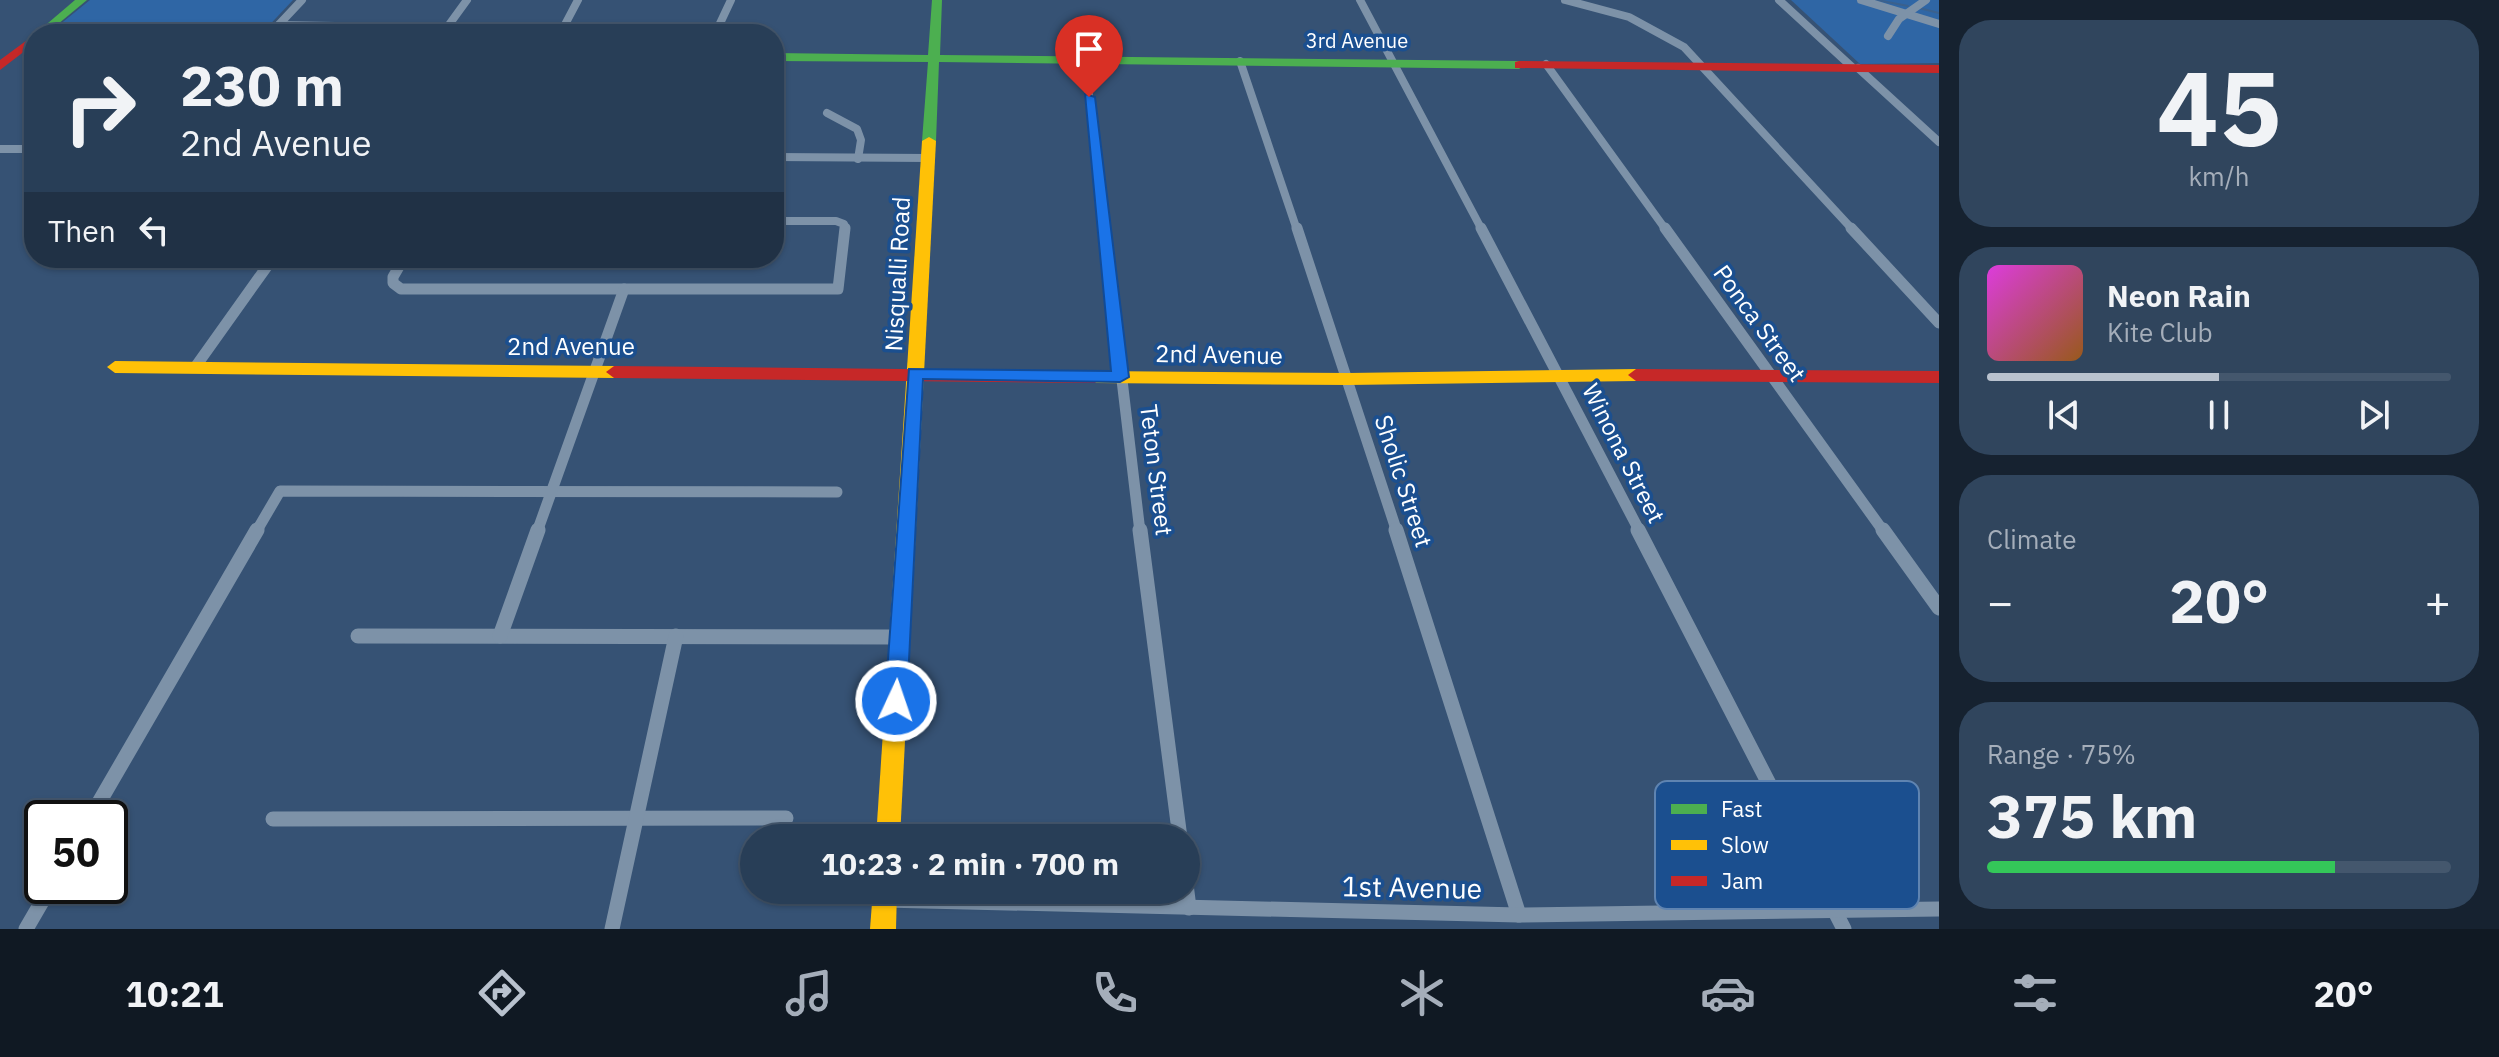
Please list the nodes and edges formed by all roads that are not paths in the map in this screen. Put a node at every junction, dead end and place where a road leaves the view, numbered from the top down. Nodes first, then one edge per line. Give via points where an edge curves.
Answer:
1 (82, 0) edge
2 (302, 0) edge
3 (467, 0) edge
4 (578, 0) edge
5 (731, 0) edge
6 (937, 0) edge
7 (1360, 0) edge
8 (1565, 0) edge
9 (1779, 0) edge
10 (1861, 0) edge
11 (1926, 0) edge
12 (1907, 14) junction
13 (52, 24) edge
14 (280, 24) edge
15 (450, 24) edge
16 (565, 24) edge
17 (720, 24) edge
18 (1939, 24) edge
19 (1888, 36) dead end
20 (24, 45) edge
21 (24, 57) edge
22 (784, 57) edge
23 (4, 59) edge
24 (933, 59) junction
25 (1085, 60) junction
26 (1240, 61) junction
27 (1393, 62) junction
28 (1546, 64) junction
29 (1701, 65) junction
30 (1855, 67) junction
31 (1939, 69) edge
32 (827, 113) dead end
33 (1939, 142) edge
34 (0, 149) edge
35 (24, 149) edge
36 (784, 157) edge
37 (928, 158) junction
38 (858, 159) junction
39 (784, 221) edge
40 (266, 268) edge
41 (398, 268) edge
42 (624, 289) junction
43 (1939, 323) edge
44 (196, 366) junction
45 (115, 367) dead end
46 (595, 371) junction
47 (915, 373) junction
48 (1558, 374) junction
49 (1120, 377) junction
50 (1775, 377) junction
51 (1939, 377) edge
52 (1348, 379) junction
53 (551, 491) junction
54 (837, 492) dead end
55 (1939, 608) edge
56 (358, 636) dead end
57 (500, 636) junction
58 (676, 636) junction
59 (900, 637) junction
60 (1767, 781) edge
61 (100, 800) edge
62 (786, 818) dead end
63 (273, 819) dead end
64 (638, 819) junction
65 (889, 824) edge
66 (1178, 824) edge
67 (41, 904) edge
68 (884, 904) edge
69 (1095, 904) edge
70 (1188, 904) edge
71 (1189, 908) junction
72 (1939, 909) edge
73 (1834, 911) junction
74 (1519, 915) junction
75 (26, 929) edge
76 (612, 929) edge
77 (883, 929) edge
78 (1844, 929) edge

1 - 13 street
2 - 14 street
3 - 15 street
4 - 16 street
5 - 17 street
6 - 24 street, Nisqualli Road
7 - 27 street, Winona Street
8 - 29 street via 1652,27
9 - 30 street
10 - 12 street
11 - 12 street
12 - 18 street
12 - 19 street
20 - 23 street
21 - 23 street
22 - 24 street, 3rd Avenue
24 - 25 street, 3rd Avenue
24 - 37 street, Nisqualli Road
25 - 26 street, 3rd Avenue
25 - 49 street, Teton Street
26 - 27 street, 3rd Avenue
26 - 52 street, Sholic Street
27 - 28 street, 3rd Avenue
27 - 48 street, Winona Street
28 - 29 street, 3rd Avenue
28 - 50 street, Ponca Street
29 - 30 street, 3rd Avenue
29 - 43 street
30 - 31 street, 3rd Avenue
30 - 33 street
32 - 38 street via 857,129
34 - 35 street
36 - 38 street
37 - 38 street
37 - 47 street, Nisqualli Road
39 - 42 street via 844,224 838,289
40 - 44 street
41 - 42 street via 393,283 401,289
42 - 46 street
44 - 45 street, 2nd Avenue
44 - 46 street, 2nd Avenue
46 - 47 street, 2nd Avenue
46 - 53 street
47 - 49 street, 2nd Avenue
47 - 59 street, Nisqualli Road
48 - 50 street, 2nd Avenue
48 - 52 street, 2nd Avenue
48 - 60 street, Winona Street
49 - 52 street, 2nd Avenue
49 - 66 street, Teton Street
50 - 51 street, 2nd Avenue
50 - 55 street, Ponca Street
52 - 74 street, Sholic Street
53 - 54 street
53 - 57 street
53 - 61 street via 280,491
56 - 57 street
57 - 58 street
58 - 59 street
58 - 64 street
59 - 65 street, Nisqualli Road
62 - 64 street
63 - 64 street
64 - 76 street
67 - 75 street
68 - 77 street
69 - 71 street, 1st Avenue
70 - 71 street
71 - 74 street, 1st Avenue
72 - 73 street, 1st Avenue
73 - 74 street, 1st Avenue
73 - 78 street, Winona Street

